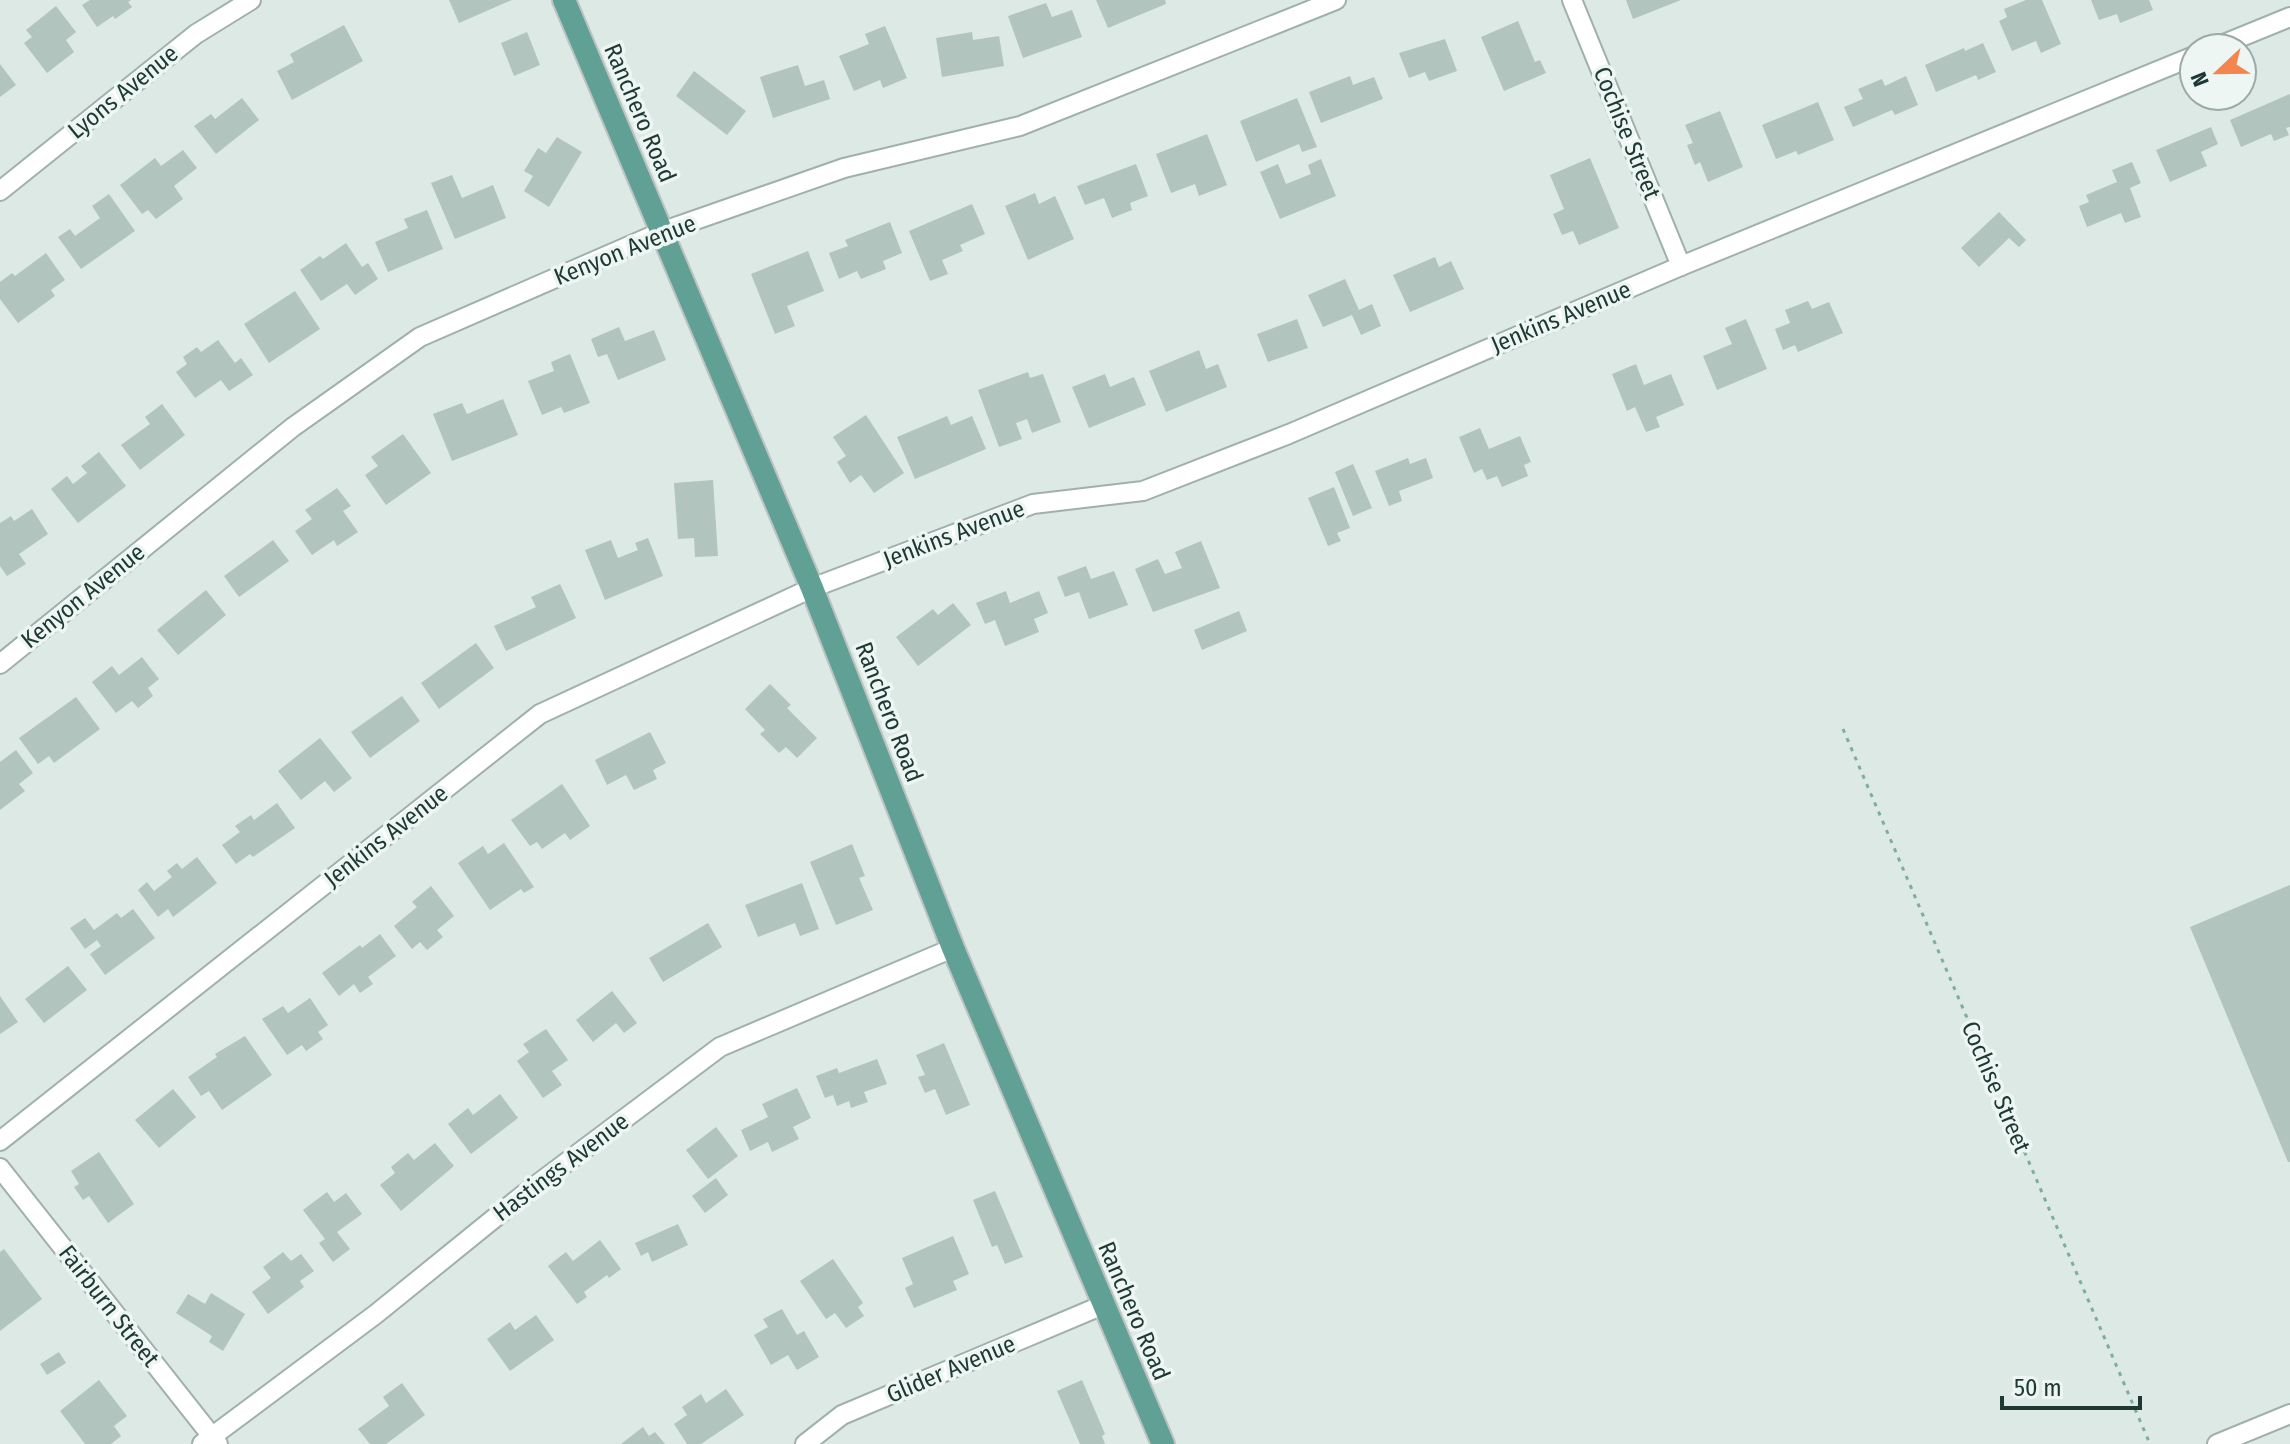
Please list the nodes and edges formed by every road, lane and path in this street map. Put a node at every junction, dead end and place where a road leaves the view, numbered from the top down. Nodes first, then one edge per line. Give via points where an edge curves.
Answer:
1 (251, 0) edge
2 (564, 0) edge
3 (1336, 0) edge
4 (1572, 0) edge
5 (2290, 17) edge
6 (2253, 32) edge
7 (2178, 63) edge
8 (0, 191) edge
9 (661, 232) junction
10 (1681, 266) junction
11 (812, 588) junction
12 (0, 664) edge
13 (1843, 729) dead end
14 (953, 948) junction
15 (0, 1141) edge
16 (0, 1168) edge
17 (1103, 1305) junction
18 (2290, 1414) edge
19 (211, 1441) edge
20 (805, 1444) edge
21 (1163, 1444) edge
22 (2150, 1444) edge
23 (2217, 1444) edge

1 - 8 street, Lyons Avenue via 196,34
2 - 9 main road, Ranchero Road
3 - 9 street, Kenyon Avenue via 1020,126 844,168
4 - 10 street, Cochise Street
5 - 6 street
7 - 10 street, Jenkins Avenue
9 - 11 main road, Ranchero Road
9 - 12 street, Kenyon Avenue via 420,337 293,427
10 - 11 street, Jenkins Avenue via 1143,491 1033,504
11 - 14 main road, Ranchero Road
11 - 15 street, Jenkins Avenue via 540,714
13 - 22 path, Cochise Street
14 - 17 main road, Ranchero Road
14 - 19 street, Hastings Avenue via 720,1047
16 - 19 street, Fairburn Street
17 - 20 street, Glider Avenue via 842,1415
17 - 21 main road, Ranchero Road
18 - 23 street

